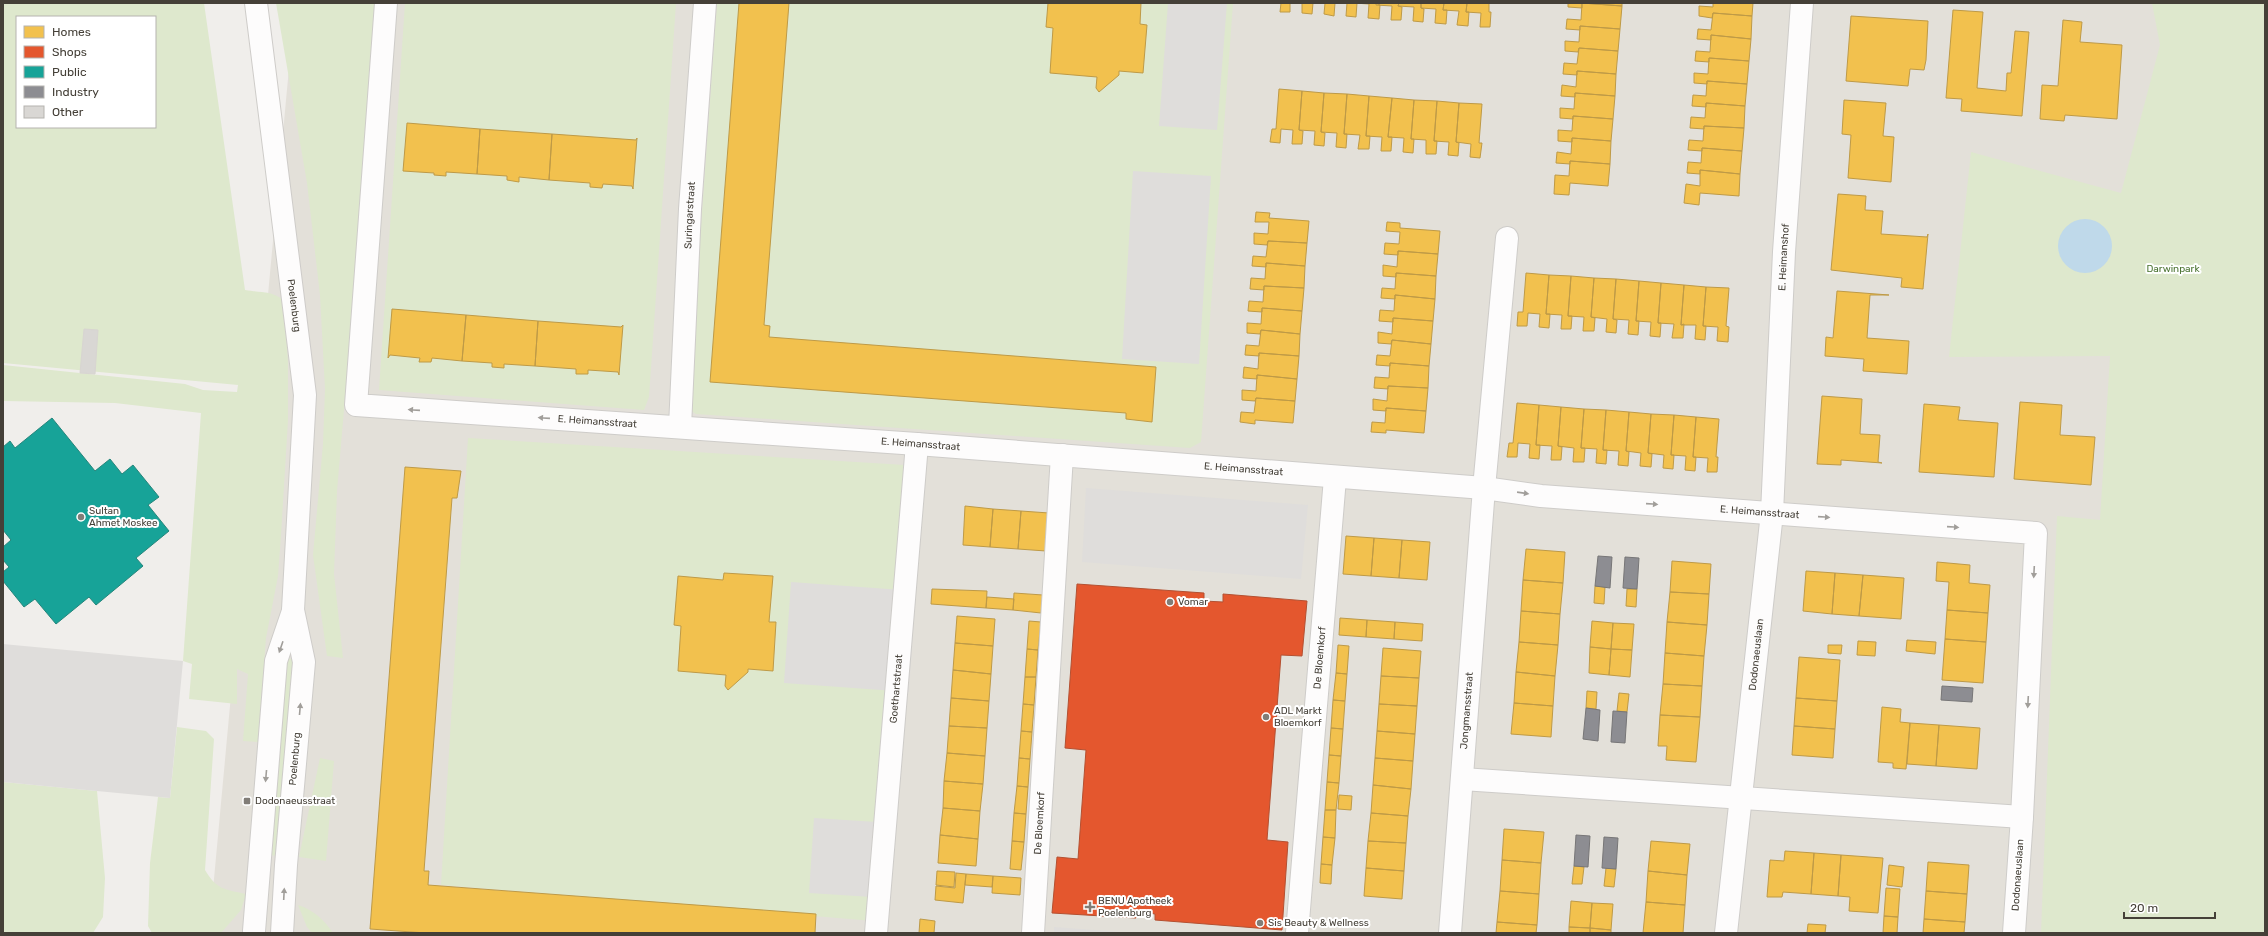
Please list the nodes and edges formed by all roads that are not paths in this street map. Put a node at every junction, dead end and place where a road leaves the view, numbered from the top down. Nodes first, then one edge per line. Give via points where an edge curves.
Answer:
1 (256, 3) edge
2 (386, 3) edge
3 (705, 3) edge
4 (1802, 3) edge
5 (1506, 238) dead end
6 (680, 427) junction
7 (917, 444) junction
8 (1062, 455) junction
9 (1335, 478) junction
10 (1484, 488) junction
11 (1772, 513) junction
12 (2036, 533) joint
13 (293, 610) junction
14 (1462, 779) junction
15 (1740, 797) junction
16 (2022, 816) junction
17 (251, 932) edge
18 (282, 933) edge
19 (876, 933) edge
20 (1033, 933) edge
21 (1296, 933) edge
22 (1450, 933) edge
23 (1726, 933) edge
24 (2014, 933) edge

1 - 13 street, Poelenburg via 305,395
6 -> 2 street, E. Heimansstraat via 356,405
3 - 6 street, Suringarstraat via 690,209
4 - 11 street, E. Heimanshof via 1784,252
5 - 10 street
6 - 7 street, E. Heimansstraat
7 - 8 street, E. Heimansstraat
7 - 19 street, Goethartstraat
8 - 9 street, E. Heimansstraat
8 - 20 street, De Bloemkorf
9 - 10 street, E. Heimansstraat
9 - 21 street, De Bloemkorf
10 -> 11 street, E. Heimansstraat via 1541,496
10 - 14 street, Jongmansstraat
11 -> 12 street, E. Heimansstraat
11 - 15 street, Dodonaeuslaan
12 -> 16 street, Dodonaeuslaan
13 -> 17 street, Poelenburg via 276,660
18 -> 13 street, Poelenburg via 304,662
14 - 15 street
14 - 22 street, Jongmansstraat
15 - 16 street
15 - 23 street, Dodonaeuslaan
16 - 24 street, Dodonaeuslaan
17 - 18 street via 268,930

